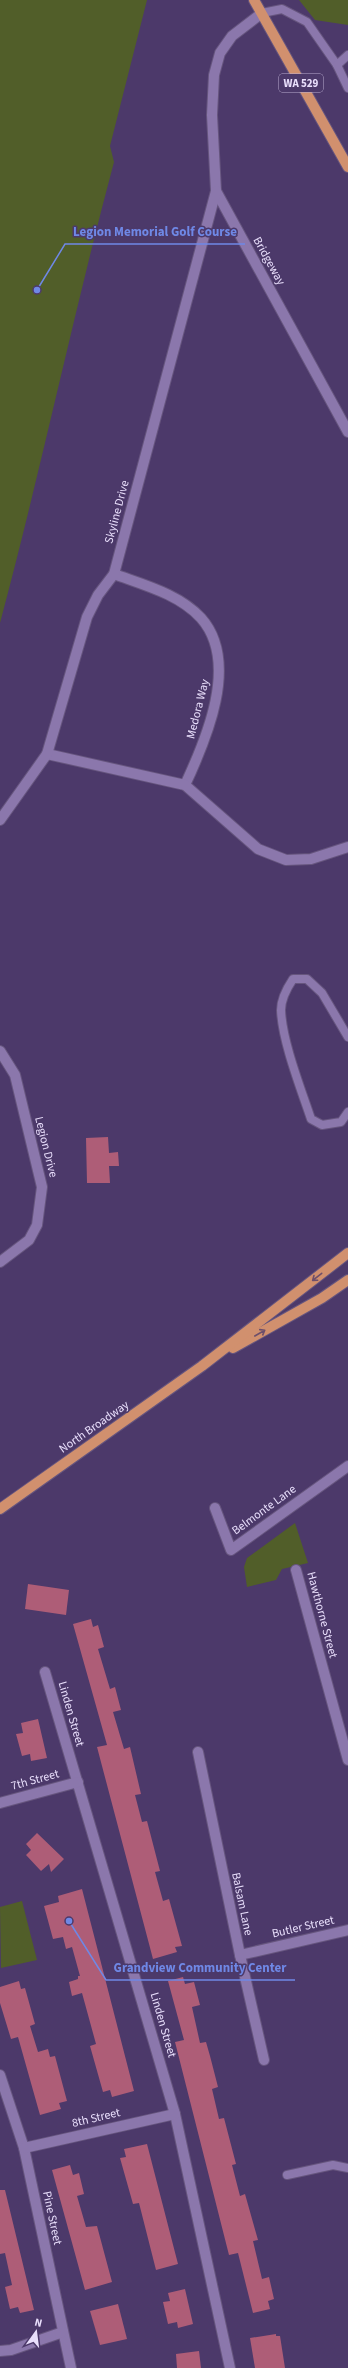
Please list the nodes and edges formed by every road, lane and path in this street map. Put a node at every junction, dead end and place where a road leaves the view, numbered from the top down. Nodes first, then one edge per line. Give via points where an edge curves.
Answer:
1 (254, 0) edge
2 (262, 13) junction
3 (348, 55) edge
4 (337, 65) junction
5 (348, 88) edge
6 (348, 167) edge
7 (216, 191) junction
8 (348, 432) edge
9 (114, 574) junction
10 (47, 754) junction
11 (185, 785) junction
12 (0, 820) edge
13 (348, 847) edge
14 (348, 1037) edge
15 (0, 1052) edge
16 (348, 1112) edge
17 (348, 1253) edge
18 (0, 1262) edge
19 (348, 1280) edge
20 (348, 1284) edge
21 (322, 1298) junction
22 (202, 1366) junction
23 (348, 1466) edge
24 (215, 1508) dead end
25 (0, 1509) edge
26 (296, 1570) dead end
27 (45, 1672) dead end
28 (198, 1752) dead end
29 (348, 1760) edge
30 (78, 1782) junction
31 (0, 1803) edge
32 (348, 1930) edge
33 (240, 1955) junction
34 (264, 2060) dead end
35 (0, 2075) edge
36 (175, 2114) junction
37 (24, 2148) junction
38 (348, 2168) edge
39 (287, 2175) dead end
40 (63, 2332) junction
41 (0, 2351) edge
42 (71, 2368) edge
43 (230, 2368) edge

1 - 2 main road, WA 529
2 - 4 lane via 282,9 307,22
2 - 6 main road, WA 529
2 - 7 street, Bridgeway via 232,36 220,53 214,75 212,115
3 - 4 lane
4 - 5 lane
7 - 8 street, Bridgeway
7 - 9 street, Skyline Drive
9 - 10 street, Skyline Drive via 98,595 87,617
9 - 11 street, Medora Way via 161,591 182,604 200,618 209,630 217,650 220,680 203,746
10 - 11 street
10 - 12 street, Skyline Drive
11 - 13 street via 258,849 286,860 311,858
14 - 16 lane via 322,993 307,980 292,979 284,994 281,1010 288,1045 311,1119 322,1124 341,1122
15 - 18 street, Legion Drive via 15,1075 42,1187 37,1226 29,1240
17 -> 22 main road, North Broadway
19 - 21 main road, North Broadway
20 - 21 main road
22 -> 21 main road, North Broadway
22 - 25 main road, North Broadway
23 - 24 street, Belmonte Lane via 231,1550
26 - 29 street, Hawthorne Street
27 - 30 street, Linden Street
28 - 33 street, Balsam Lane
30 - 31 street, 7th Street
30 - 36 street, Linden Street
32 - 33 street, Butler Street
33 - 34 street, Balsam Lane
35 - 37 street, Pine Street
36 - 37 street, 8th Street
36 - 43 street, Linden Street
37 - 40 street, Pine Street
38 - 39 lane via 333,2165
40 - 41 street via 11,2350
40 - 42 street, Pine Street

